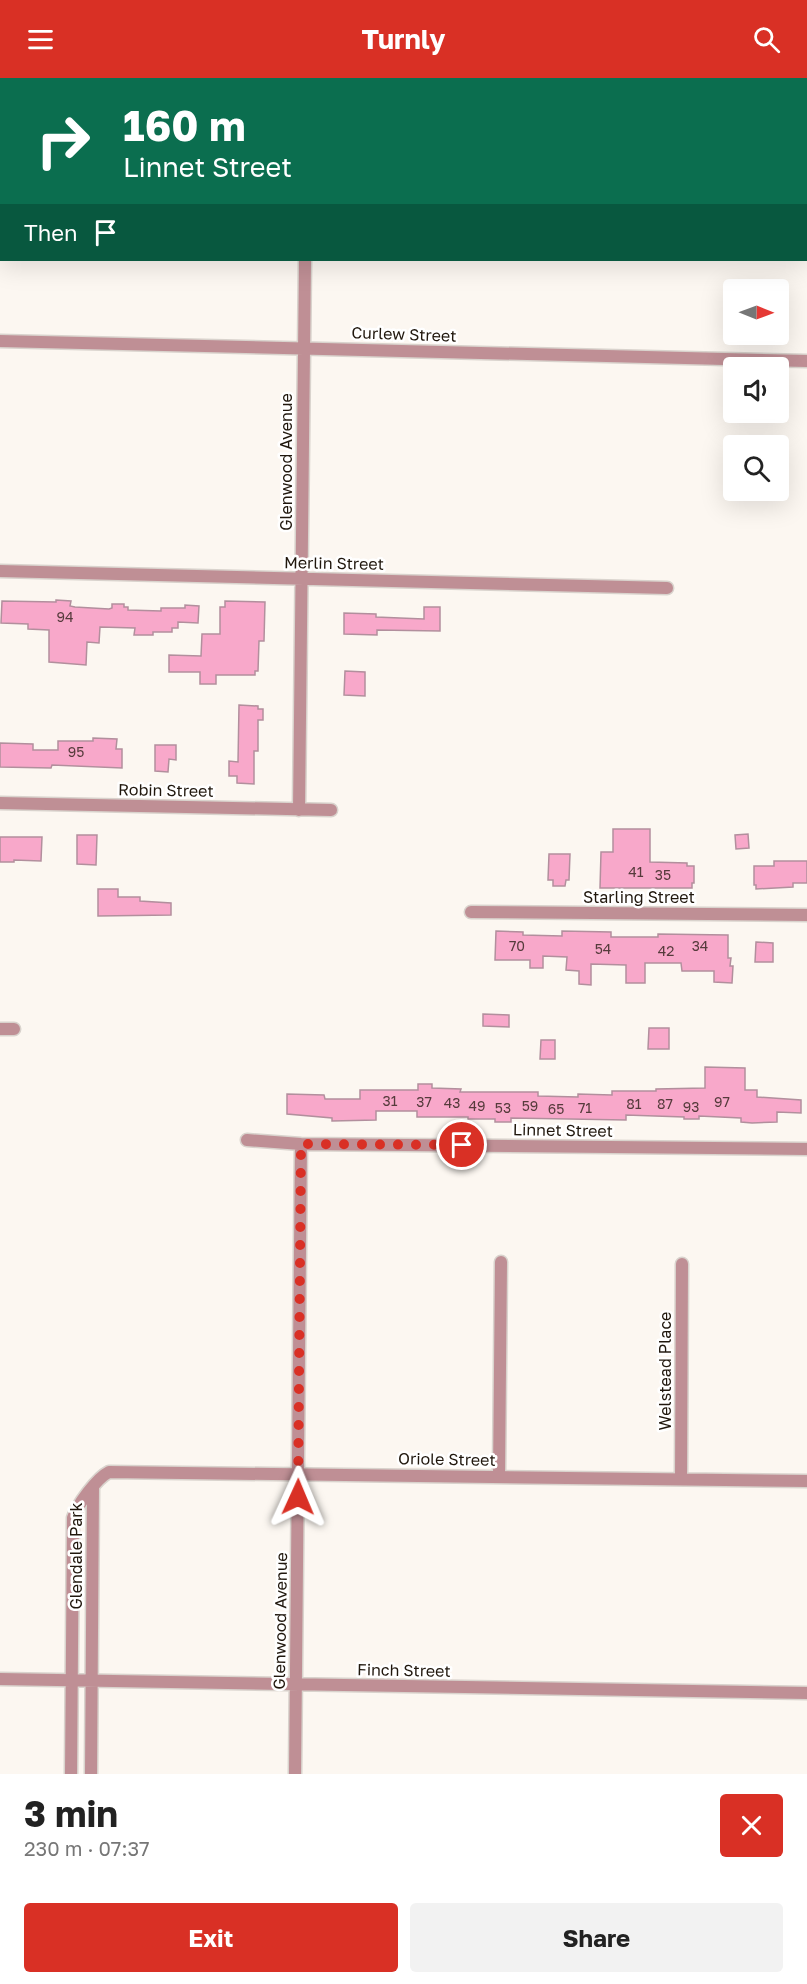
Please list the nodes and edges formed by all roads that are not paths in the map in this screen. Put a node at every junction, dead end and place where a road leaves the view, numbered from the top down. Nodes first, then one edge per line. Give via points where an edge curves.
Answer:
1 (305, 261) edge
2 (0, 340) edge
3 (304, 347) junction
4 (807, 361) edge
5 (0, 571) edge
6 (302, 579) junction
7 (667, 588) dead end
8 (0, 803) edge
9 (299, 810) junction
10 (331, 810) dead end
11 (471, 912) dead end
12 (807, 915) edge
13 (0, 1029) edge
14 (14, 1029) dead end
15 (247, 1140) dead end
16 (301, 1144) junction
17 (807, 1149) edge
18 (501, 1262) dead end
19 (682, 1263) dead end
20 (298, 1473) junction
21 (499, 1476) junction
22 (681, 1479) junction
23 (807, 1480) edge
24 (93, 1487) junction
25 (0, 1679) edge
26 (72, 1681) junction
27 (92, 1681) junction
28 (296, 1684) junction
29 (807, 1693) edge
30 (71, 1774) edge
31 (91, 1774) edge
32 (295, 1774) edge

1 - 3 street, Glenwood Avenue
2 - 3 street, Curlew Street
3 - 4 street, Curlew Street
3 - 6 street, Glenwood Avenue
5 - 6 street, Merlin Street
6 - 7 street, Merlin Street
6 - 9 street, Glenwood Avenue
8 - 9 street, Robin Street
9 - 10 street, Robin Street
11 - 12 street, Starling Street
13 - 14 street
15 - 16 street, Linnet Street
16 - 17 street, Linnet Street
16 - 20 street, Glenwood Avenue
18 - 21 street
19 - 22 street, Welstead Place
20 - 21 street, Oriole Street
20 - 24 street, Oriole Street via 118,1471 105,1474
20 - 28 street, Glenwood Avenue
21 - 22 street, Oriole Street
22 - 23 street, Oriole Street
24 - 26 street, Glendale Park via 73,1518
24 - 27 street, Glendale Park
25 - 26 street, Finch Street
26 - 27 street, Finch Street
26 - 30 street, Glendale Park
27 - 28 street, Finch Street
27 - 31 street, Glendale Park
28 - 29 street, Finch Street
28 - 32 street, Glenwood Avenue

